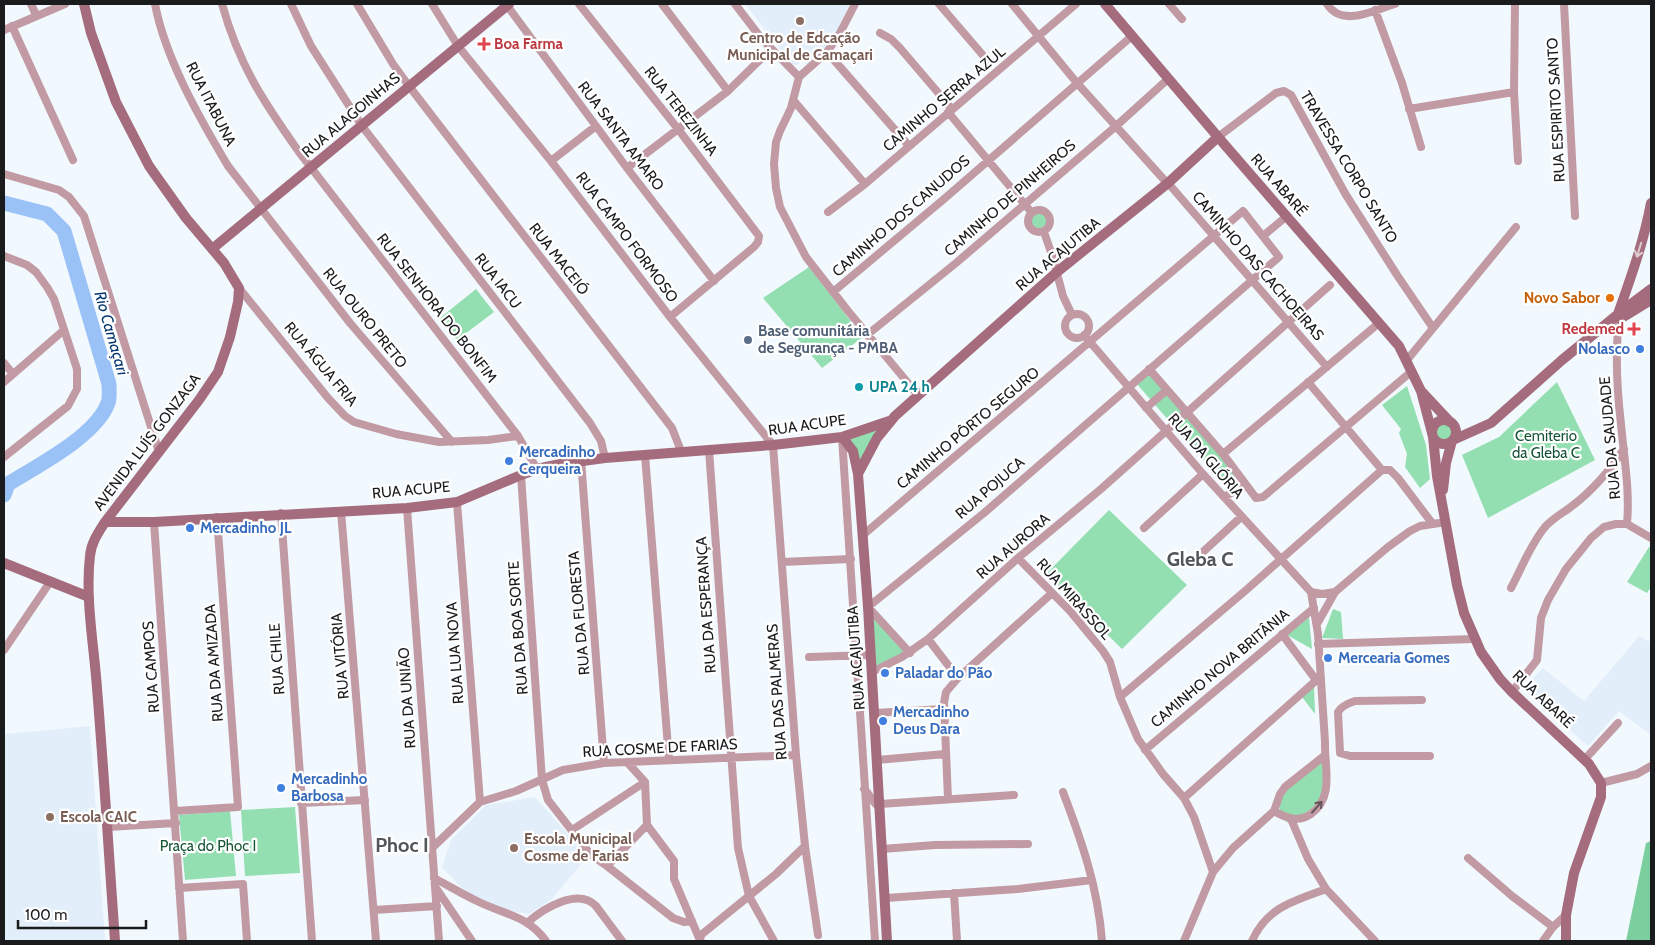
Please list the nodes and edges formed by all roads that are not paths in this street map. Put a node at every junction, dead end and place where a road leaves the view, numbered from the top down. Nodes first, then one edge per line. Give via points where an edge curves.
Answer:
1 (32, 4) edge
2 (65, 4) edge
3 (84, 4) edge
4 (155, 4) edge
5 (222, 4) edge
6 (291, 4) edge
7 (358, 4) edge
8 (432, 4) edge
9 (507, 4) edge
10 (579, 4) edge
11 (662, 4) edge
12 (735, 4) edge
13 (854, 4) edge
14 (938, 4) edge
15 (1012, 4) edge
16 (1076, 4) edge
17 (1105, 4) edge
18 (1168, 4) edge
19 (1327, 4) edge
20 (1395, 4) edge
21 (1515, 4) edge
22 (1564, 4) edge
23 (1375, 10) junction
24 (36, 15) junction
25 (1182, 19) dead end
26 (12, 26) junction
27 (4, 30) edge
28 (880, 33) dead end
29 (1132, 36) junction
30 (1039, 37) junction
31 (458, 46) junction
32 (771, 49) junction
33 (827, 52) junction
34 (987, 60) dead end
35 (799, 77) junction
36 (1168, 79) junction
37 (1077, 83) junction
38 (409, 86) junction
39 (728, 91) junction
40 (1514, 92) junction
41 (794, 100) junction
42 (1409, 109) junction
43 (950, 110) junction
44 (362, 126) junction
45 (596, 126) junction
46 (1115, 127) junction
47 (678, 129) junction
48 (1218, 138) junction
49 (909, 146) junction
50 (1422, 146) dead end
51 (73, 160) dead end
52 (988, 160) junction
53 (1518, 160) dead end
54 (551, 161) junction
55 (311, 167) junction
56 (626, 168) junction
57 (4, 174) edge
58 (1167, 183) junction
59 (865, 184) junction
60 (1651, 203) edge
61 (1024, 204) junction
62 (260, 209) junction
63 (828, 212) dead end
64 (1032, 213) junction
65 (1287, 216) junction
66 (1575, 216) dead end
67 (1516, 227) dead end
68 (1044, 232) junction
69 (1214, 236) junction
70 (1263, 236) junction
71 (212, 249) junction
72 (4, 256) edge
73 (1057, 272) junction
74 (1252, 280) junction
75 (714, 281) junction
76 (1330, 285) dead end
77 (239, 288) junction
78 (1651, 289) edge
79 (833, 292) junction
80 (1651, 300) edge
81 (1072, 315) junction
82 (670, 317) junction
83 (1618, 317) junction
84 (1289, 322) junction
85 (1379, 322) junction
86 (1433, 328) junction
87 (64, 330) junction
88 (867, 335) junction
89 (1084, 335) junction
90 (1090, 342) junction
91 (1407, 360) junction
92 (4, 363) edge
93 (1327, 367) junction
94 (1149, 369) junction
95 (1412, 371) junction
96 (13, 374) junction
97 (4, 382) edge
98 (1308, 382) junction
99 (1128, 388) junction
100 (1167, 390) junction
101 (1421, 391) junction
102 (918, 395) junction
103 (1146, 408) junction
104 (1186, 412) junction
105 (890, 421) junction
106 (1451, 423) junction
107 (1486, 426) junction
108 (1346, 428) junction
109 (1166, 431) junction
110 (1432, 435) junction
111 (518, 436) junction
112 (842, 437) junction
113 (1452, 441) junction
114 (452, 442) junction
115 (773, 445) junction
116 (1624, 449) junction
117 (709, 450) junction
118 (159, 452) junction
119 (681, 452) junction
120 (1222, 454) junction
121 (645, 455) junction
122 (4, 457) edge
123 (605, 458) junction
124 (581, 460) junction
125 (537, 469) junction
126 (1382, 470) junction
127 (858, 474) junction
128 (1203, 474) junction
129 (521, 475) junction
130 (1246, 485) junction
131 (1224, 497) junction
132 (1442, 498) junction
133 (457, 502) junction
134 (407, 508) junction
135 (341, 511) junction
136 (281, 514) junction
137 (1241, 516) junction
138 (217, 517) junction
139 (105, 522) junction
140 (154, 522) junction
141 (1446, 522) junction
142 (1432, 523) junction
143 (1627, 524) junction
144 (1144, 528) dead end
145 (863, 535) junction
146 (1651, 538) edge
147 (1018, 558) junction
148 (851, 559) junction
149 (1281, 560) junction
150 (1193, 561) dead end
151 (782, 562) junction
152 (4, 563) edge
153 (50, 582) junction
154 (1511, 588) dead end
155 (1311, 592) junction
156 (1335, 592) junction
157 (1052, 593) junction
158 (89, 597) junction
159 (868, 607) junction
160 (1314, 608) junction
161 (1317, 624) junction
162 (1282, 634) junction
163 (928, 639) junction
164 (1474, 639) junction
165 (1318, 644) junction
166 (4, 650) edge
167 (910, 653) junction
168 (857, 655) junction
169 (870, 655) junction
170 (809, 657) dead end
171 (872, 672) junction
172 (958, 678) junction
173 (1318, 678) junction
174 (1512, 692) junction
175 (1120, 696) junction
176 (1422, 700) dead end
177 (944, 709) junction
178 (875, 713) junction
179 (1618, 723) dead end
180 (1339, 729) junction
181 (1324, 730) junction
182 (1145, 750) junction
183 (944, 754) junction
184 (796, 755) junction
185 (1324, 756) junction
186 (1430, 756) dead end
187 (731, 757) junction
188 (1585, 759) junction
189 (669, 760) junction
190 (877, 760) junction
191 (627, 762) junction
192 (604, 763) junction
193 (1651, 766) edge
194 (542, 780) junction
195 (645, 782) junction
196 (1601, 783) junction
197 (864, 789) junction
198 (1063, 792) dead end
199 (1014, 795) dead end
200 (1184, 798) junction
201 (948, 799) junction
202 (365, 800) junction
203 (480, 802) junction
204 (301, 803) junction
205 (880, 806) junction
206 (175, 811) junction
207 (1274, 811) junction
208 (1291, 819) junction
209 (176, 823) junction
210 (647, 825) junction
211 (108, 827) junction
212 (572, 830) junction
213 (1028, 844) dead end
214 (805, 846) junction
215 (432, 848) junction
216 (882, 849) junction
217 (1468, 858) dead end
218 (607, 866) junction
219 (1213, 872) junction
220 (1092, 880) junction
221 (435, 882) junction
222 (179, 888) junction
223 (1326, 889) junction
224 (954, 893) junction
225 (748, 896) junction
226 (886, 898) junction
227 (436, 906) junction
228 (374, 910) junction
229 (1566, 915) junction
230 (692, 920) junction
231 (528, 922) junction
232 (1553, 927) junction
233 (818, 935) dead end
234 (699, 940) edge
235 (115, 941) edge
236 (183, 941) edge
237 (247, 941) edge
238 (312, 941) edge
239 (376, 941) edge
240 (439, 941) edge
241 (472, 941) edge
242 (546, 941) edge
243 (622, 941) edge
244 (774, 941) edge
245 (875, 941) edge
246 (888, 941) edge
247 (957, 941) edge
248 (1102, 941) edge
249 (1184, 941) edge
250 (1252, 941) edge
251 (1375, 941) edge
252 (1543, 941) edge
253 (1566, 941) edge

1 - 24 street
2 - 24 street
3 - 71 street via 91,33 122,115 149,166
4 - 62 street, RUA ITABUNA via 170,52 201,119 228,166
5 - 55 street, RUA SENHORA DO BONFIM via 238,54 257,91
6 - 44 street, RUA IACU via 310,46
7 - 38 street, RUA MACEIÓ
8 - 31 street, RUA CAMPO FORMOSO
9 - 31 street, RUA ALAGOINHAS
9 - 45 street, RUA SANTA AMARO
10 - 47 street, RUA TEREZINHA
11 - 39 street
12 - 32 street
13 - 33 street
14 - 34 street
15 - 30 street, CAMINHO DAS CACHOEIRAS
16 - 30 street, CAMINHO SERRA AZUL
17 - 29 street, RUA ABARÉ
18 - 25 street
19 - 23 street via 1341,16
20 - 23 street
21 - 40 street
22 - 66 street, RUA ESPIRITO SANTO
23 - 42 street
24 - 26 street
26 - 27 street
26 - 51 street
28 - 43 street via 900,48
29 - 36 street, RUA ABARÉ
29 - 37 street, CAMINHO DOS CANUDOS
30 - 37 street, CAMINHO DAS CACHOEIRAS
30 - 43 street, CAMINHO SERRA AZUL
31 - 38 street, RUA ALAGOINHAS
31 - 54 street, RUA CAMPO FORMOSO
32 - 35 street
32 - 39 street
33 - 35 street
33 - 49 street
35 - 41 street
36 - 46 street, CAMINHO DE PINHEIROS
36 - 48 street, RUA ABARÉ
37 - 46 street, CAMINHO DAS CACHOEIRAS
37 - 52 street, CAMINHO DOS CANUDOS
38 - 44 street, RUA ALAGOINHAS
38 - 119 street, RUA MACEIÓ via 672,428
39 - 47 street
40 - 42 street
40 - 53 street
41 - 59 street
41 - 79 street via 776,142 774,164 778,199 799,246
42 - 50 street
43 - 49 street, CAMINHO SERRA AZUL
43 - 52 street
44 - 55 street, RUA ALAGOINHAS
44 - 123 street, RUA IACU via 590,423 601,441
45 - 54 street
45 - 56 street, RUA SANTA AMARO
46 - 58 street, CAMINHO DAS CACHOEIRAS
46 - 61 street, CAMINHO DE PINHEIROS
47 - 56 street
47 - 75 street, RUA TEREZINHA via 759,236 756,245
48 - 58 street, RUA ACAJUTIBA
48 - 65 street, RUA ABARÉ
48 - 86 street, TRAVESSA CORPO SANTO via 1276,93 1284,91 1291,95 1346,195
49 - 59 street, CAMINHO SERRA AZUL
52 - 61 street
52 - 79 street, CAMINHO DOS CANUDOS
54 - 82 street, RUA CAMPO FORMOSO
55 - 62 street, RUA ALAGOINHAS
55 - 111 street, RUA SENHORA DO BONFIM
56 - 75 street, RUA SANTA AMARO
57 - 118 street via 58,190 69,197 84,216
58 - 69 street, CAMINHO DAS CACHOEIRAS
58 - 73 street, RUA ACAJUTIBA
59 - 63 street, CAMINHO SERRA AZUL
60 -> 83 street
61 - 64 street
61 - 88 street, CAMINHO DE PINHEIROS
62 - 71 street, RUA ALAGOINHAS
62 - 114 street, RUA OURO PRETO via 350,323
64 - 68 street via 1029,226 1035,232
64 - 68 street via 1039,210 1048,213 1051,221
65 - 70 street
65 - 85 street, RUA ABARÉ
67 - 86 street
68 - 73 street
69 - 70 street, CAMINHO PÔRTO SEGURO via 1243,211
69 - 74 street, CAMINHO DAS CACHOEIRAS
69 - 90 street, CAMINHO PÔRTO SEGURO
70 - 74 street, RUA POJUCA via 1279,257
71 - 77 street
72 - 87 street via 36,272 54,300
73 - 81 street
73 - 102 street, RUA ACAJUTIBA
74 - 84 street, CAMINHO DAS CACHOEIRAS
74 - 94 street, RUA POJUCA
75 - 82 street
76 - 84 street, RUA AURORA
77 - 114 street, RUA ÁGUA FRIA via 345,416 370,428 423,440
77 - 118 street, AVENIDA LUÍS GONZAGA via 230,337 218,372
78 - 83 street
79 - 88 street
80 - 83 street
81 - 89 street via 1080,315 1087,320 1088,328
81 - 89 street via 1066,320 1066,332 1076,338
82 - 115 street, RUA CAMPO FORMOSO
83 - 107 street via 1562,360
83 - 116 street, RUA DA SAUDADE via 1618,378
84 - 93 street, CAMINHO DAS CACHOEIRAS
84 - 104 street, RUA AURORA
85 - 91 street, RUA ABARÉ
85 - 93 street
86 - 91 street
87 - 96 street
87 - 122 street via 77,369 77,389 71,402
88 - 102 street
89 - 90 street, RUA DA GLÓRIA
90 - 99 street, RUA DA GLÓRIA
90 - 145 street, CAMINHO PÔRTO SEGURO
91 - 95 street, RUA ABARÉ
92 - 96 street
93 - 98 street
94 - 99 street, RUA POJUCA
94 - 100 street
95 - 101 street, RUA ABARÉ
95 - 108 street
96 - 97 street
98 - 108 street
98 - 120 street
99 - 103 street, RUA DA GLÓRIA
99 - 159 street, RUA POJUCA
100 - 103 street
100 - 104 street
101 - 106 street, RUA ABARÉ
101 - 110 street, RUA ABARÉ
102 - 105 street, RUA ACAJUTIBA
103 - 109 street, RUA DA GLÓRIA
104 - 109 street, RUA AURORA
104 - 120 street
105 - 112 street, RUA ACUPE
105 - 127 street, RUA ACAJUTIBA
106 - 107 street
106 - 110 street via 1436,423
106 - 113 street via 1456,430
107 - 113 street
108 - 126 street
108 - 130 street via 1263,498 1256,498
109 - 128 street, RUA DA GLÓRIA
109 - 147 street, RUA AURORA
110 - 113 street via 1441,444
110 - 132 street, RUA ABARÉ
111 - 114 street, RUA ÁGUA FRIA
111 - 125 street, RUA SENHORA DO BONFIM
112 - 115 street, RUA ACUPE
112 - 127 street via 853,452
112 - 148 street
113 - 132 street, RUA ABARÉ
115 - 117 street, RUA ACUPE
115 - 151 street, RUA DAS PALMERAS
116 - 143 street, RUA DA SAUDADE via 1628,484
116 - 154 street via 1586,494 1544,529
117 - 119 street, RUA ACUPE
117 - 187 street, RUA DA ESPERANÇA
118 - 139 street, AVENIDA LUÍS GONZAGA
119 - 121 street, RUA ACUPE
120 - 130 street
121 - 123 street, RUA ACUPE
121 - 189 street
123 - 124 street, RUA ACUPE
124 - 125 street, RUA ACUPE
124 - 192 street, RUA DA FLORESTA
125 - 129 street, RUA ACUPE
126 - 142 street via 1390,470 1398,478
126 - 149 street
127 - 145 street, RUA ACAJUTIBA
128 - 131 street, RUA DA GLÓRIA
128 - 144 street
129 - 133 street, RUA ACUPE
129 - 194 street, RUA DA BOA SORTE
130 - 131 street
131 - 137 street, RUA DA GLÓRIA
132 - 141 street, RUA ABARÉ
133 - 134 street, RUA ACUPE
133 - 203 street, RUA LUA NOVA
134 - 135 street, RUA ACUPE
134 - 215 street, RUA DA UNIÃO
135 - 136 street, RUA ACUPE
135 - 202 street, RUA VITÓRIA
136 - 138 street, RUA ACUPE
136 - 204 street, RUA CHILE
137 - 149 street, RUA DA GLÓRIA
137 - 150 street
138 - 140 street, RUA ACUPE
138 - 206 street, RUA DA AMIZADA via 238,807
139 - 140 street, RUA ACUPE
139 - 158 street, AVENIDA LUÍS GONZAGA via 90,554
140 - 206 street, RUA CAMPOS
141 - 142 street
141 - 164 street, RUA ABARÉ via 1457,585
142 - 156 street via 1410,530
143 - 146 street
143 - 174 street via 1609,526 1598,532 1566,570 1544,610 1537,660
145 - 159 street, RUA ACAJUTIBA
147 - 157 street, RUA MIRASSOL
147 - 163 street, RUA AURORA
148 - 151 street
148 - 168 street
149 - 155 street, RUA DA GLÓRIA
149 - 175 street
151 - 184 street, RUA DAS PALMERAS
152 - 153 street
153 - 158 street
153 - 166 street
155 - 156 street
155 - 160 street
156 - 161 street
157 - 172 street
157 - 175 street, RUA MIRASSOL via 1103,651
158 - 211 street, AVENIDA LUÍS GONZAGA
159 - 167 street
159 - 169 street, RUA ACAJUTIBA
160 - 161 street
160 - 162 street, CAMINHO NOVA BRITÂNIA
161 - 165 street
162 - 173 street
162 - 182 street, CAMINHO NOVA BRITÂNIA
163 - 167 street, RUA AURORA
163 - 172 street
164 - 165 street
164 - 174 street, RUA ABARÉ via 1493,670
165 - 173 street
167 - 171 street, RUA AURORA
168 - 169 street
168 - 170 street
168 - 197 street
169 - 171 street, RUA ACAJUTIBA
171 - 178 street, RUA ACAJUTIBA
172 - 177 street via 946,692
173 - 181 street
173 - 200 street
174 - 188 street, RUA ABARÉ
175 - 182 street, RUA MIRASSOL
176 - 180 street via 1349,703 1339,710
177 - 178 street
177 - 183 street
178 - 190 street, RUA ACAJUTIBA
179 - 188 street
180 - 181 street
180 - 186 street via 1340,753 1343,755
181 - 185 street
182 - 200 street, RUA MIRASSOL
183 - 190 street
183 - 201 street
184 - 187 street, RUA COSME DE FARIAS
184 - 214 street, RUA DAS PALMERAS
185 - 207 street via 1282,791
208 -> 185 street via 1309,816 1322,802 1327,784
187 - 189 street, RUA COSME DE FARIAS
187 - 225 street, RUA DA ESPERANÇA via 738,848
188 - 196 street, RUA ABARÉ
189 - 191 street, RUA COSME DE FARIAS
190 - 205 street, RUA ACAJUTIBA
191 - 192 street, RUA COSME DE FARIAS
191 - 195 street
192 - 194 street, RUA COSME DE FARIAS via 574,767
193 - 196 street via 1637,774
194 - 203 street, RUA COSME DE FARIAS
194 - 212 street, RUA DA BOA SORTE via 548,800
195 - 210 street
195 - 212 street
196 - 229 street via 1601,797 1578,860
197 - 205 street via 875,805
197 - 245 street
198 - 220 street via 1084,847
199 - 201 street
200 - 219 street, RUA MIRASSOL
201 - 205 street
202 - 204 street
202 - 228 street
203 - 215 street, RUA COSME DE FARIAS
204 - 238 street, RUA CHILE
205 - 216 street, RUA ACAJUTIBA
206 - 209 street, RUA CAMPOS
207 - 208 street
207 - 219 street via 1233,848
208 - 223 street via 1308,859
209 - 211 street
209 - 222 street, RUA CAMPOS
210 - 218 street
210 - 230 street via 674,861 674,879
211 - 235 street, AVENIDA LUÍS GONZAGA
212 - 218 street, RUA DA BOA SORTE via 591,855
213 - 216 street
214 - 225 street
214 - 233 street, RUA DAS PALMERAS
215 - 221 street, RUA DA UNIÃO
216 - 226 street, RUA ACAJUTIBA
217 - 232 street
218 - 230 street, RUA DA BOA SORTE via 673,918 684,922
219 - 249 street
220 - 224 street
220 - 248 street
221 - 227 street, RUA DA UNIÃO
221 - 231 street
221 - 241 street
222 - 236 street, RUA CAMPOS
222 - 237 street via 243,884
223 - 250 street via 1276,910 1264,921
223 - 251 street
224 - 226 street
224 - 247 street
225 - 234 street
225 - 244 street, RUA DA ESPERANÇA
226 - 246 street, RUA ACAJUTIBA
227 - 228 street
227 - 240 street, RUA DA UNIÃO
228 - 239 street
229 - 232 street
229 - 253 street
230 - 234 street
231 - 242 street
231 - 243 street via 540,912 564,901 583,899 596,906
232 - 252 street

